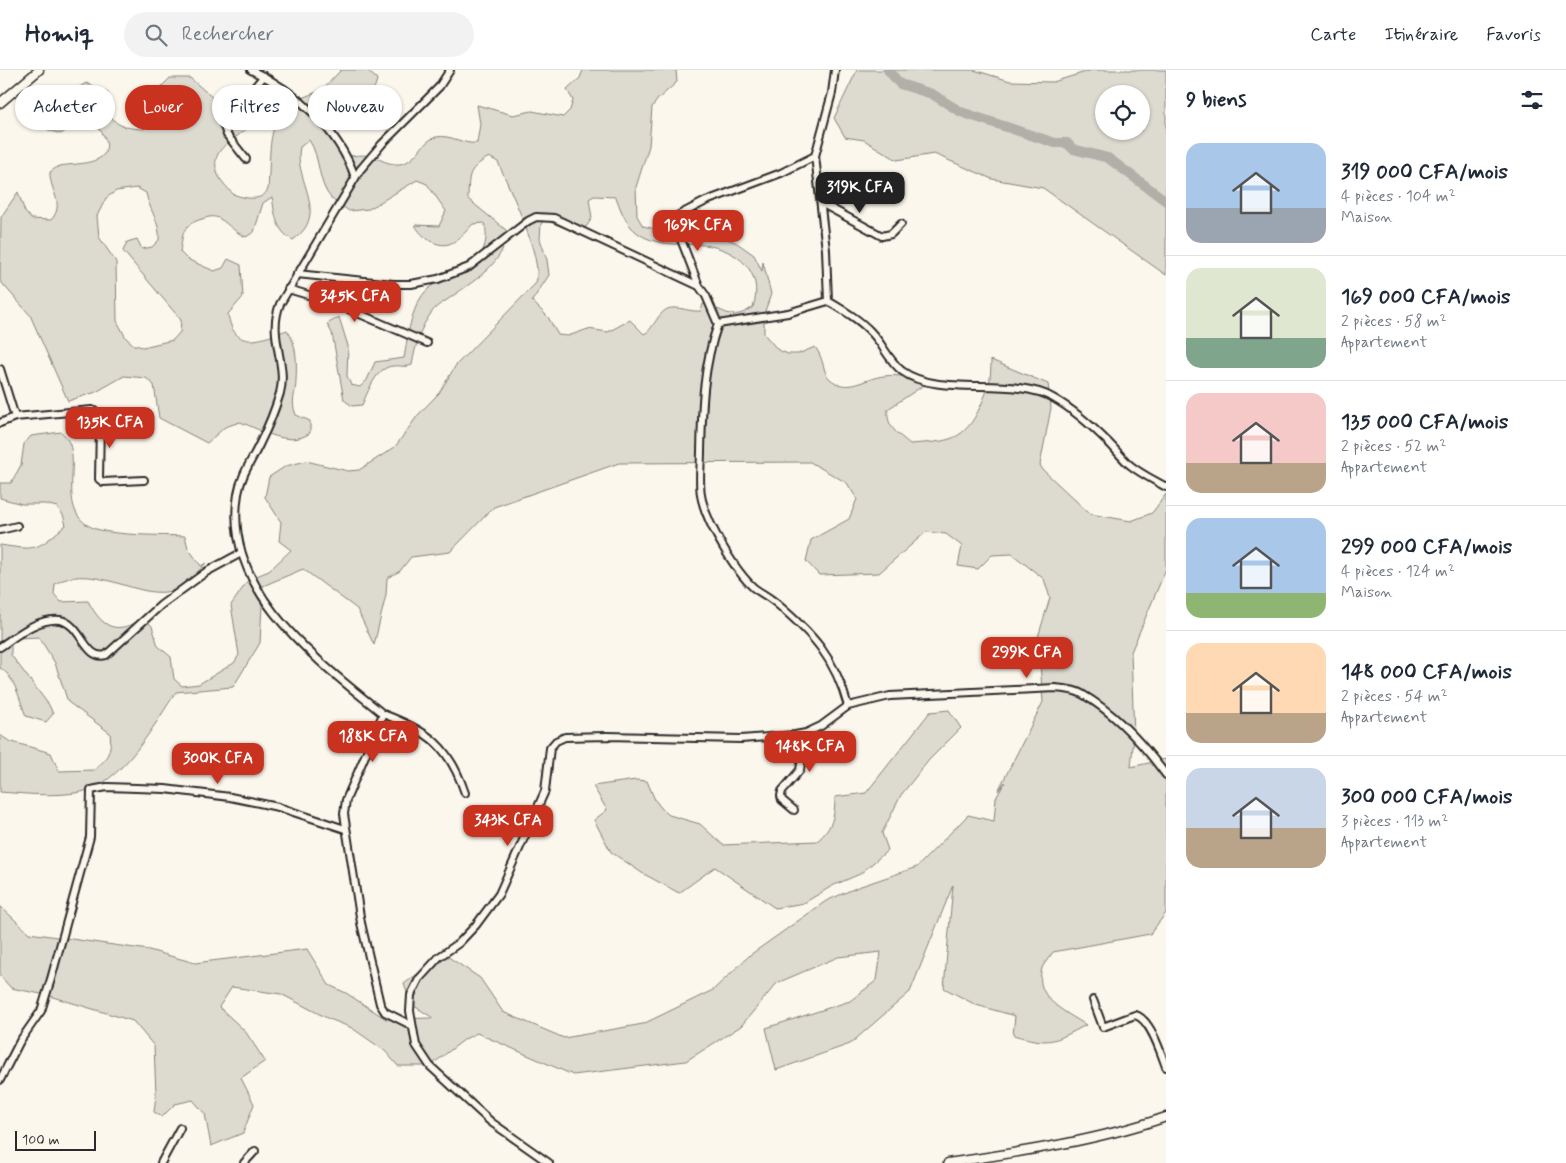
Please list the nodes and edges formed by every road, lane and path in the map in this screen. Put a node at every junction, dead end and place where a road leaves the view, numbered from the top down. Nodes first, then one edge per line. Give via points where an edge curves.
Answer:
1 (40, 70) edge
2 (251, 70) edge
3 (450, 70) edge
4 (835, 70) edge
5 (264, 76) junction
6 (0, 102) edge
7 (815, 156) junction
8 (246, 160) dead end
9 (366, 163) junction
10 (351, 165) junction
11 (355, 177) junction
12 (821, 203) junction
13 (901, 224) dead end
14 (296, 274) junction
15 (699, 286) junction
16 (288, 289) junction
17 (828, 301) junction
18 (718, 324) junction
19 (427, 343) dead end
20 (0, 369) edge
21 (16, 417) junction
22 (0, 423) edge
23 (144, 480) dead end
24 (1166, 487) edge
25 (17, 526) dead end
26 (0, 530) edge
27 (241, 553) junction
28 (0, 647) edge
29 (848, 706) junction
30 (383, 714) junction
31 (806, 733) junction
32 (1166, 775) edge
33 (465, 793) dead end
34 (794, 810) dead end
35 (345, 829) junction
36 (1093, 1000) dead end
37 (411, 1025) junction
38 (1166, 1067) edge
39 (0, 1080) edge
40 (1166, 1117) edge
41 (180, 1128) dead end
42 (255, 1152) dead end
43 (161, 1163) edge
44 (244, 1163) edge
45 (549, 1163) edge
46 (948, 1163) edge

1 - 6 street
2 - 5 street
3 - 9 street via 439,87
4 - 7 street
5 - 8 street via 224,124 227,135
5 - 10 street via 285,88 313,112
7 - 12 street
7 - 15 street via 680,215 675,224
9 - 10 street
9 - 11 street
10 - 11 street
11 - 14 street
12 - 13 street via 882,236 890,234
12 - 17 street
14 - 15 street via 392,284 438,279 469,267 528,221 541,216 588,232
14 - 16 street
15 - 18 street
16 - 19 street via 332,302
16 - 27 street via 275,318 280,391 238,494 236,525
17 - 18 street via 788,313
17 - 24 street via 872,332 902,371 934,382 1033,390 1053,398 1108,442 1130,465
18 - 29 street via 706,366 702,499 718,539 741,573 806,630 827,655 842,682
20 - 21 street
21 - 22 street
21 - 23 street via 92,410 100,423 100,479 103,482
25 - 26 street
27 - 28 street via 206,572 106,655 94,654 73,624 60,620 35,626
27 - 30 street via 254,587 283,626
29 - 31 street
29 - 32 street via 890,696 1069,689 1081,693 1134,736
30 - 33 street via 430,735 458,771
30 - 35 street via 346,800
31 - 34 street via 800,770 781,796
31 - 37 street via 741,739 607,736 565,737 556,741 550,748 545,791 499,894 476,925 419,979 411,995
35 - 37 street via 361,922 380,1004 385,1012
35 - 39 street via 230,797 165,789 107,787 91,790 90,838 41,1011 20,1041
36 - 38 street via 1103,1027 1135,1015 1142,1018 1148,1024
37 - 45 street via 416,1046 430,1066 491,1122
40 - 46 street via 1059,1144
41 - 43 street
42 - 44 street

